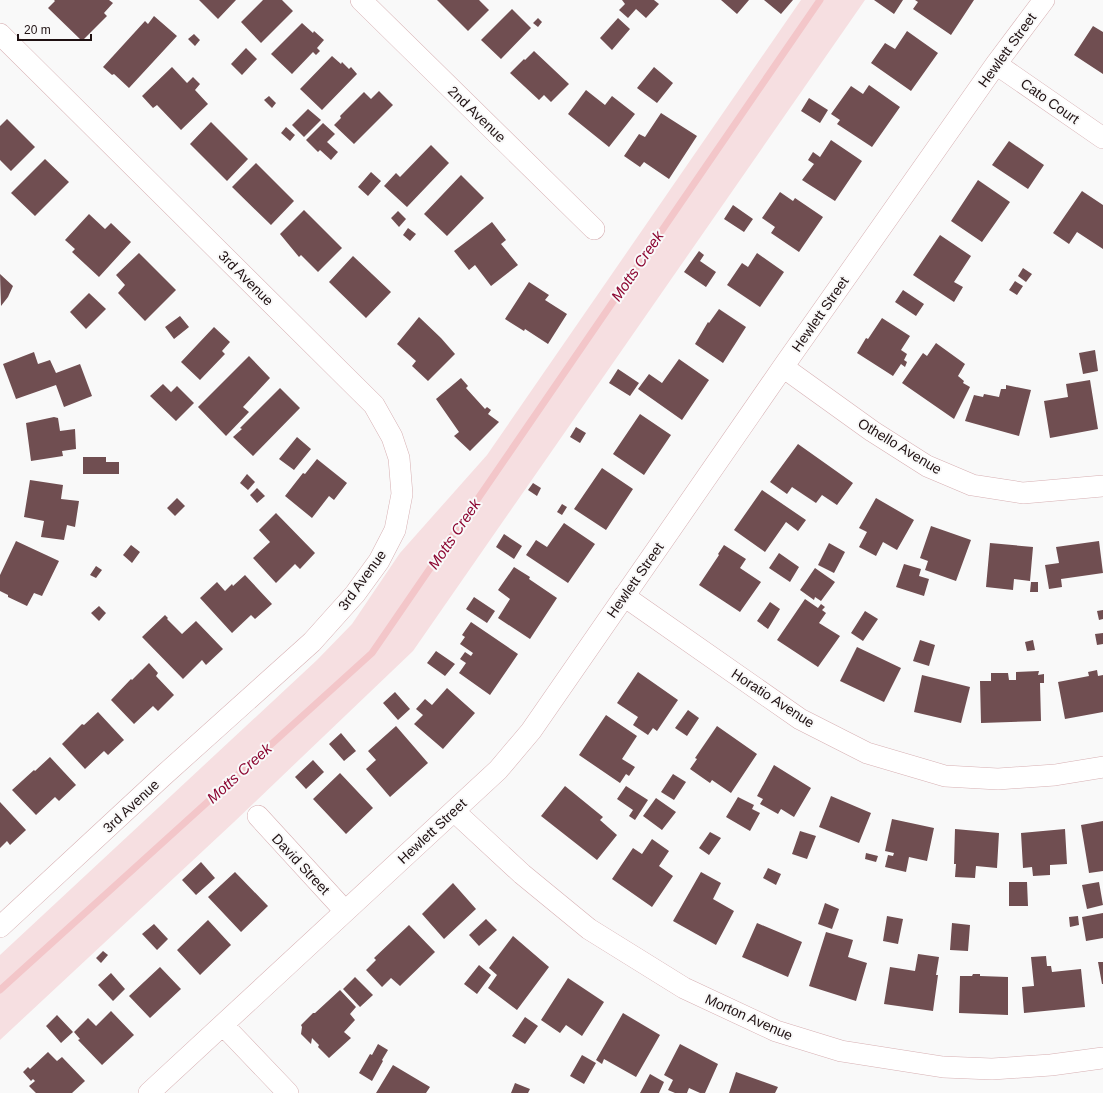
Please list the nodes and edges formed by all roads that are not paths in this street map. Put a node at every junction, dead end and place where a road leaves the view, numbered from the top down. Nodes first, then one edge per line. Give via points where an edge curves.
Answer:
1 (361, 0) edge
2 (1044, 0) edge
3 (0, 34) edge
4 (996, 64) junction
5 (1103, 138) edge
6 (594, 229) dead end
7 (783, 367) junction
8 (1103, 486) edge
9 (624, 596) junction
10 (1103, 767) edge
11 (454, 811) junction
12 (258, 816) dead end
13 (345, 911) junction
14 (0, 927) edge
15 (223, 1025) junction
16 (1103, 1058) edge
17 (149, 1093) edge
18 (288, 1093) edge

1 - 6 street, 2nd Avenue
2 - 4 street, Hewlett Street
3 - 14 street, 3rd Avenue via 374,405 392,437 399,458 402,494 395,530 379,561 355,594 312,642
4 - 5 street, Cato Court
4 - 7 street, Hewlett Street
7 - 8 street, Othello Avenue via 872,431 927,466 972,485 1023,493
7 - 9 street, Hewlett Street
9 - 10 street, Horatio Avenue via 800,719 867,753 945,776 998,779 1055,775
9 - 11 street, Hewlett Street via 531,731 498,770
11 - 13 street, Hewlett Street
11 - 16 street, Morton Avenue via 522,874 589,929 684,988 776,1031 841,1051 943,1067 992,1069 1051,1066
12 - 13 street, David Street
13 - 15 street, Hewlett Street
15 - 17 street, Hewlett Street
15 - 18 street

